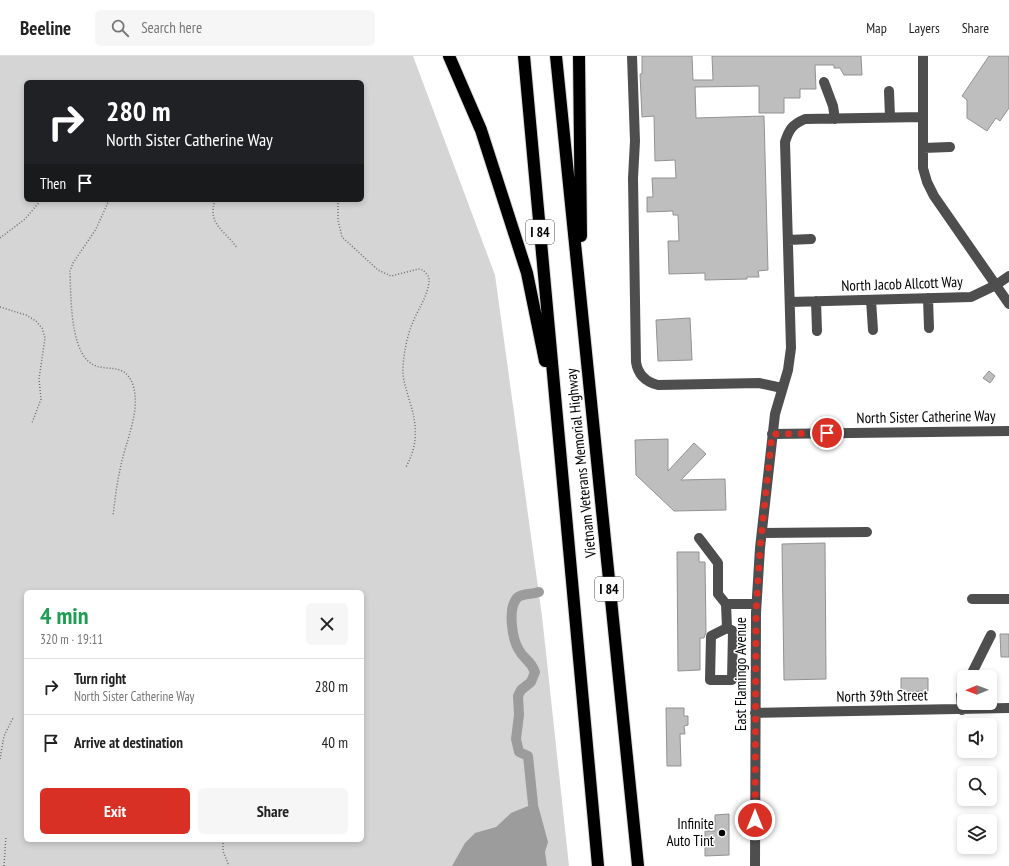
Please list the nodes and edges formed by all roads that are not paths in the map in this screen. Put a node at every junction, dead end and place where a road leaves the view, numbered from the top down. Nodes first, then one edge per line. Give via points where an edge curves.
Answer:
1 (449, 56) edge
2 (524, 56) edge
3 (556, 56) edge
4 (579, 56) edge
5 (632, 56) edge
6 (923, 56) edge
7 (824, 82) dead end
8 (890, 91) dead end
9 (890, 117) junction
10 (923, 117) junction
11 (835, 118) junction
12 (950, 147) dead end
13 (923, 148) junction
14 (811, 238) dead end
15 (788, 240) junction
16 (1009, 276) edge
17 (996, 285) junction
18 (928, 298) junction
19 (871, 300) junction
20 (816, 301) junction
21 (790, 302) junction
22 (1009, 304) edge
23 (582, 311) junction
24 (929, 328) dead end
25 (872, 330) dead end
26 (817, 331) dead end
27 (782, 388) junction
28 (555, 407) junction
29 (1009, 431) edge
30 (772, 434) junction
31 (867, 532) dead end
32 (762, 533) junction
33 (699, 538) dead end
34 (972, 599) dead end
35 (1009, 599) edge
36 (726, 604) junction
37 (756, 604) junction
38 (727, 628) junction
39 (991, 635) dead end
40 (974, 670) edge
41 (1009, 708) edge
42 (997, 709) edge
43 (962, 710) edge
44 (756, 713) junction
45 (598, 866) edge
46 (638, 866) edge
47 (755, 866) edge

1 - 28 highway via 481,130 527,273
2 - 28 highway, Vietnam Veterans Memorial Highway / I 84
3 - 23 highway, Vietnam Veterans Memorial Highway / I 84
4 - 23 highway
5 - 27 street via 636,354 639,372 650,383 658,385 759,383
6 - 10 street
7 - 11 street
8 - 9 street
9 - 10 street
9 - 11 street
10 - 13 street
11 - 15 street, East Flamingo Avenue via 805,119 795,123 788,131 785,142
12 - 13 street
13 - 17 street via 923,168 934,196
14 - 15 street
15 - 21 street, East Flamingo Avenue
16 - 17 street, North Jacob Allcott Way
17 - 18 street, North Jacob Allcott Way via 971,297
17 - 22 street
18 - 19 street, North Jacob Allcott Way
18 - 24 street
19 - 20 street, North Jacob Allcott Way
19 - 25 street
20 - 21 street, North Jacob Allcott Way
20 - 26 street
21 - 27 street, East Flamingo Avenue via 791,348
23 - 46 highway, Vietnam Veterans Memorial Highway / I 84
27 - 30 street, East Flamingo Avenue
28 - 45 highway, Vietnam Veterans Memorial Highway / I 84
29 - 30 street, North Sister Catherine Way
30 - 32 street, East Flamingo Avenue
31 - 32 street
32 - 37 street, East Flamingo Avenue
33 - 36 street via 718,563 718,594
34 - 35 street
36 - 37 street
36 - 38 street
37 - 44 street, East Flamingo Avenue
38 - 38 street via 711,636 710,680 732,680 733,631
39 - 40 street
41 - 42 street, North 39th Street
43 - 44 street, North 39th Street
44 - 47 street, East Flamingo Avenue

